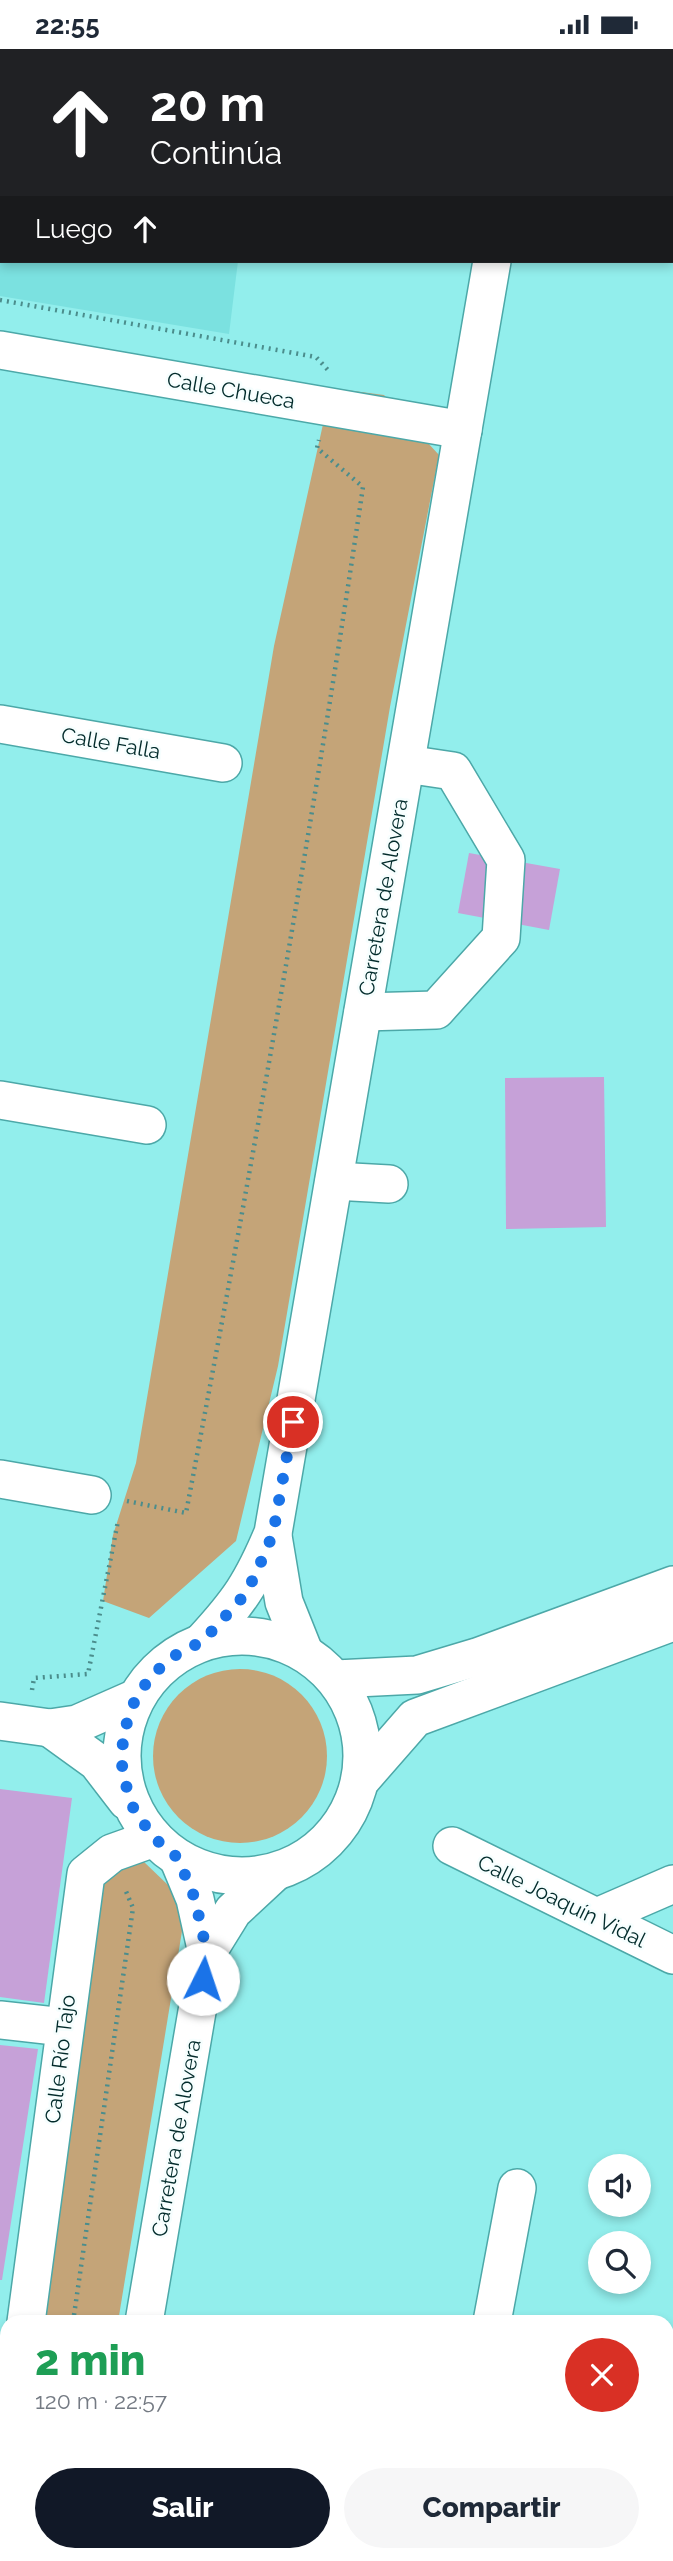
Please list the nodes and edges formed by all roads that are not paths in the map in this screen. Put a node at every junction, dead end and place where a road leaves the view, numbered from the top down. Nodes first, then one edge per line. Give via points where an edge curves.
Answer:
1 (492, 263) edge
2 (0, 350) edge
3 (463, 430) junction
4 (0, 724) edge
5 (223, 763) dead end
6 (406, 764) junction
7 (363, 1012) junction
8 (0, 1100) edge
9 (147, 1125) dead end
10 (334, 1181) junction
11 (389, 1184) dead end
12 (0, 1479) edge
13 (111, 1503) road end
14 (273, 1534) junction
15 (673, 1585) edge
16 (673, 1622) edge
17 (203, 1641) junction
18 (304, 1652) junction
19 (336, 1679) junction
20 (136, 1697) junction
21 (26, 1717) edge
22 (360, 1781) junction
23 (155, 1836) junction
24 (452, 1846) dead end
25 (275, 1872) junction
26 (673, 1884) edge
27 (597, 1917) junction
28 (207, 1953) junction
29 (673, 1955) edge
30 (0, 2019) edge
31 (64, 2027) junction
32 (517, 2188) dead end
33 (27, 2315) edge
34 (145, 2315) edge
35 (493, 2315) edge

1 - 3 street, Carretera de Alovera
2 - 3 street, Calle Chueca
3 - 6 street, Carretera de Alovera
4 - 5 street, Calle Falla
6 - 7 street, Carretera de Alovera
6 - 7 street via 453,771 506,860 501,938 436,1010
7 - 10 street, Carretera de Alovera
8 - 9 street
10 - 11 street
10 - 14 street, Carretera de Alovera
12 - 13 street
14 - 17 street, Carretera de Alovera via 241,1599
14 - 18 street, Carretera de Alovera via 284,1602
15 - 19 street via 417,1675
16 - 22 street via 415,1718
17 - 18 street via 237,1635 272,1639
17 - 20 street via 154,1673
18 - 19 street
19 - 22 street via 357,1722 362,1745
20 - 21 street via 77,1724
20 - 23 street via 123,1734 122,1773
21 - 23 street via 97,1762
22 - 25 street via 349,1812 330,1838 305,1859
23 - 25 street via 209,1871 242,1876
23 - 28 street, Carretera de Alovera via 195,1899
23 - 31 street, Calle Río Tajo via 112,1853 86,1874
24 - 27 street, Calle Joaquín Vidal
25 - 28 street, Carretera de Alovera via 233,1911
26 - 27 street
27 - 29 street, Calle Joaquín Vidal
28 - 34 street, Carretera de Alovera
30 - 31 street
31 - 33 street, Calle Río Tajo
32 - 35 street

